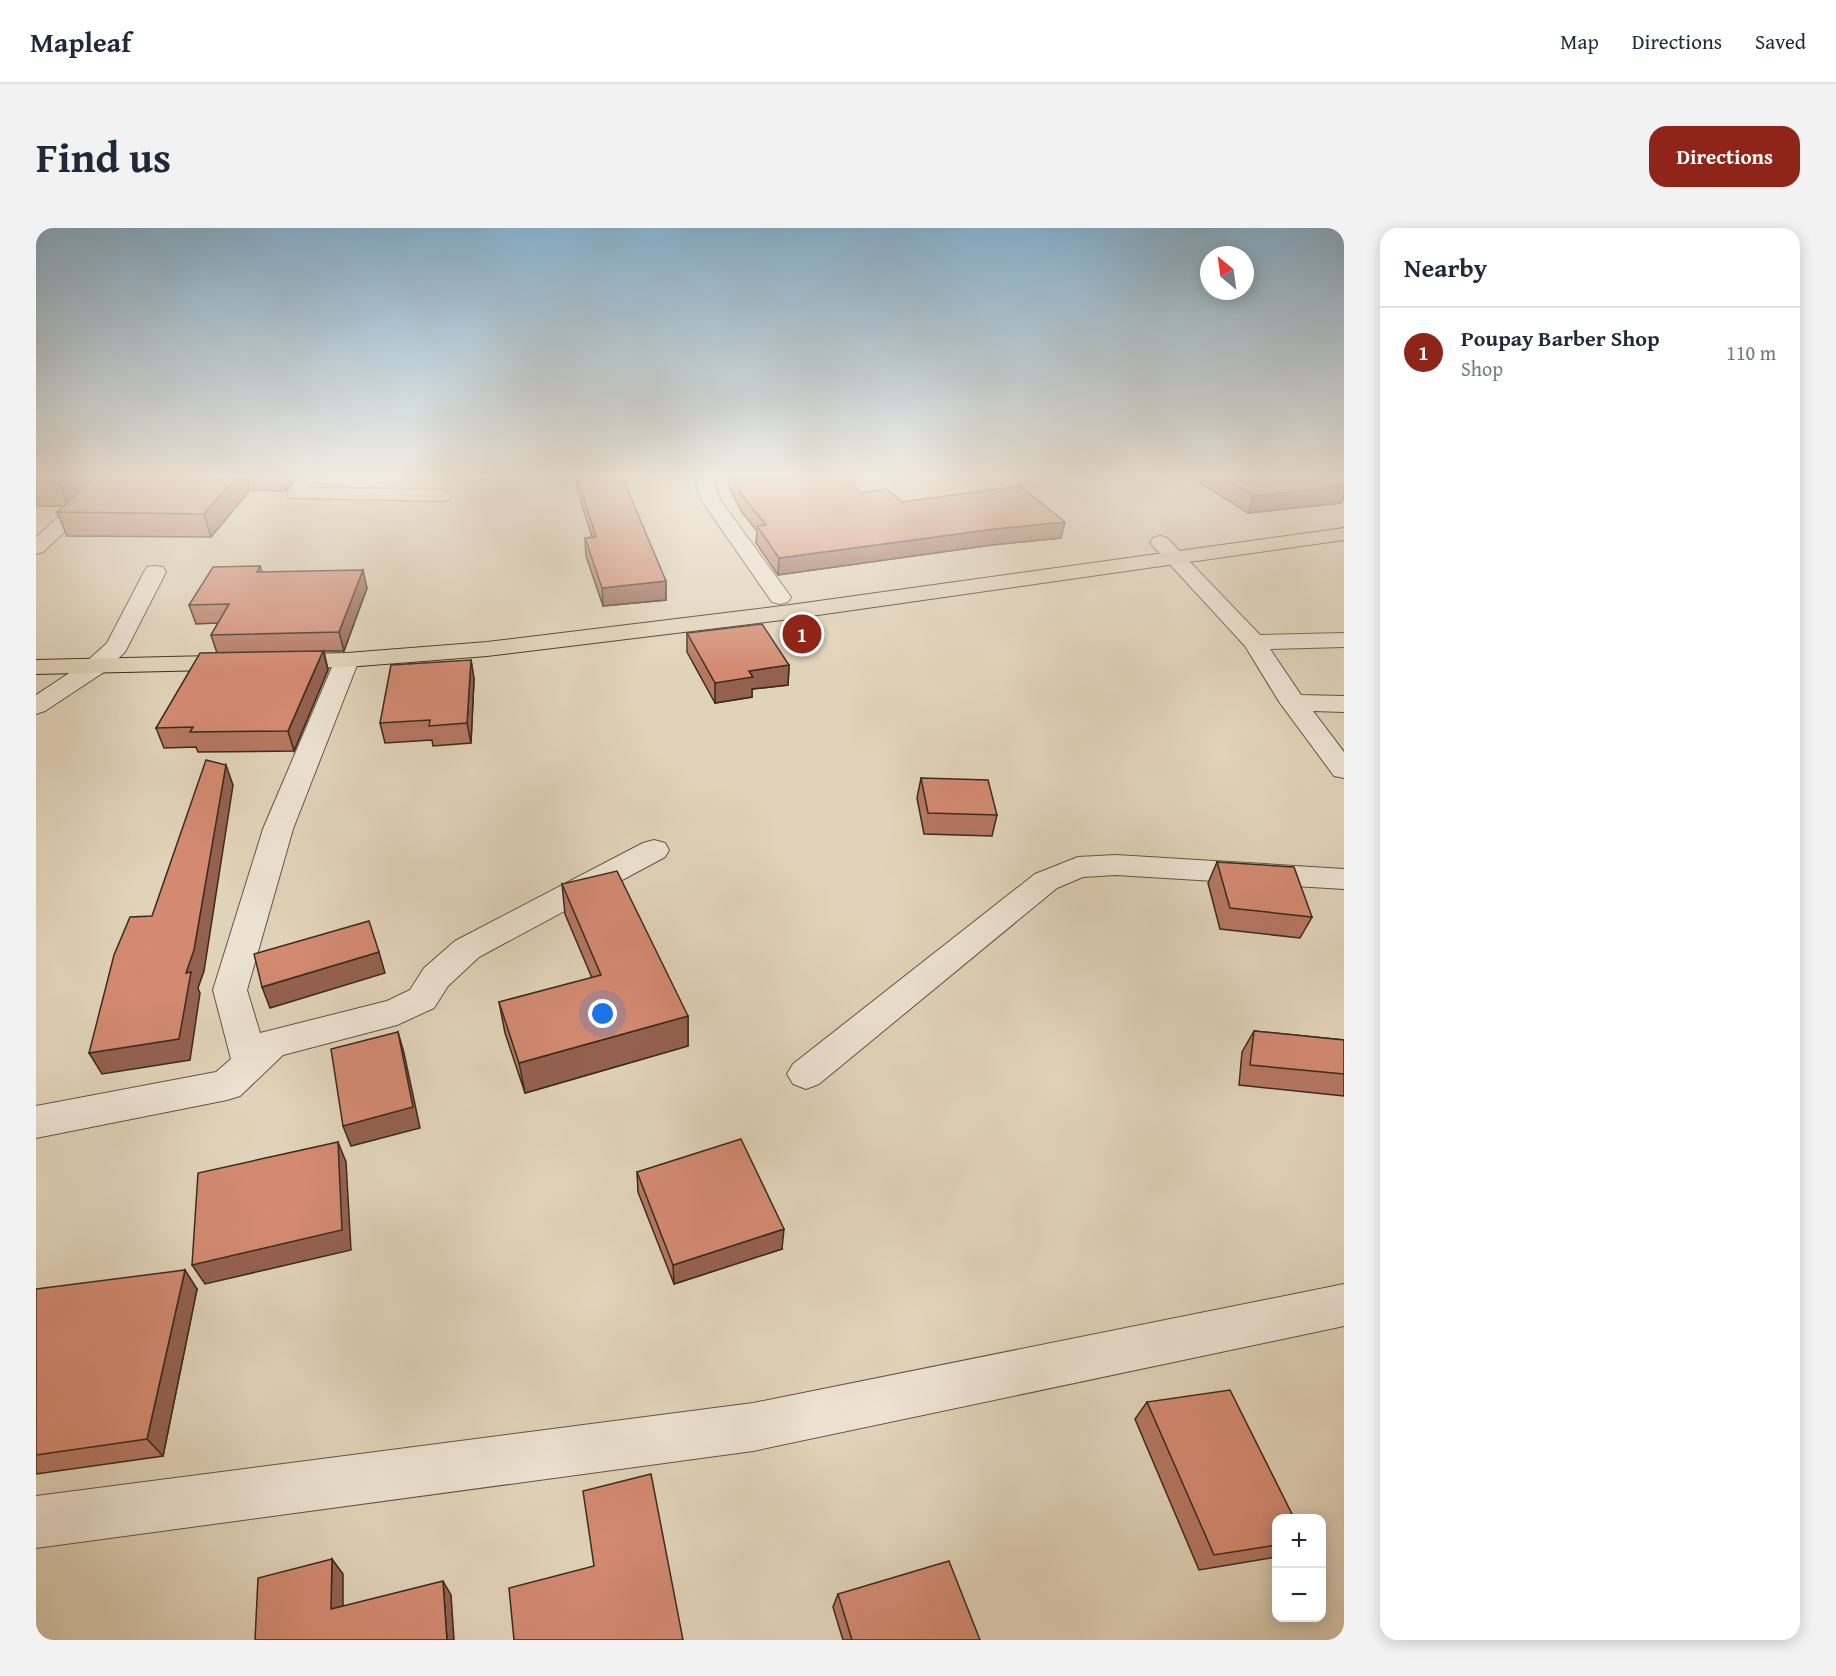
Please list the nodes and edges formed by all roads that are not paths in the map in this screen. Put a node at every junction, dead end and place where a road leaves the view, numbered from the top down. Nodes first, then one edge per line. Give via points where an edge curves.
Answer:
1 (740, 540) edge
2 (1222, 540) edge
3 (1279, 540) edge
4 (1168, 550) junction
5 (155, 572) dead end
6 (780, 597) junction
7 (1344, 639) edge
8 (1254, 642) junction
9 (36, 646) edge
10 (117, 647) junction
11 (347, 660) junction
12 (36, 667) edge
13 (94, 667) junction
14 (1293, 703) junction
15 (1344, 704) edge
16 (36, 706) edge
17 (1344, 770) edge
18 (654, 850) dead end
19 (1344, 879) edge
20 (250, 1061) junction
21 (806, 1074) dead end
22 (36, 1122) edge
23 (1344, 1305) edge
24 (36, 1522) edge

1 - 6 street
2 - 4 highway
3 - 4 highway
4 - 6 highway
4 - 8 street
4 - 11 highway via 677,627
5 - 10 street
6 - 10 highway via 492,631 357,640
7 - 8 street
8 - 14 street
9 - 10 highway
10 - 13 street
11 - 13 highway
11 - 20 street via 278,829 230,990
12 - 13 highway
13 - 16 street
14 - 15 street
14 - 17 street
18 - 20 street via 467,949 436,977 422,999 397,1012 271,1044
19 - 21 street via 1116,865 1078,867 1046,881
20 - 22 street via 227,1085
23 - 24 street via 753,1427

